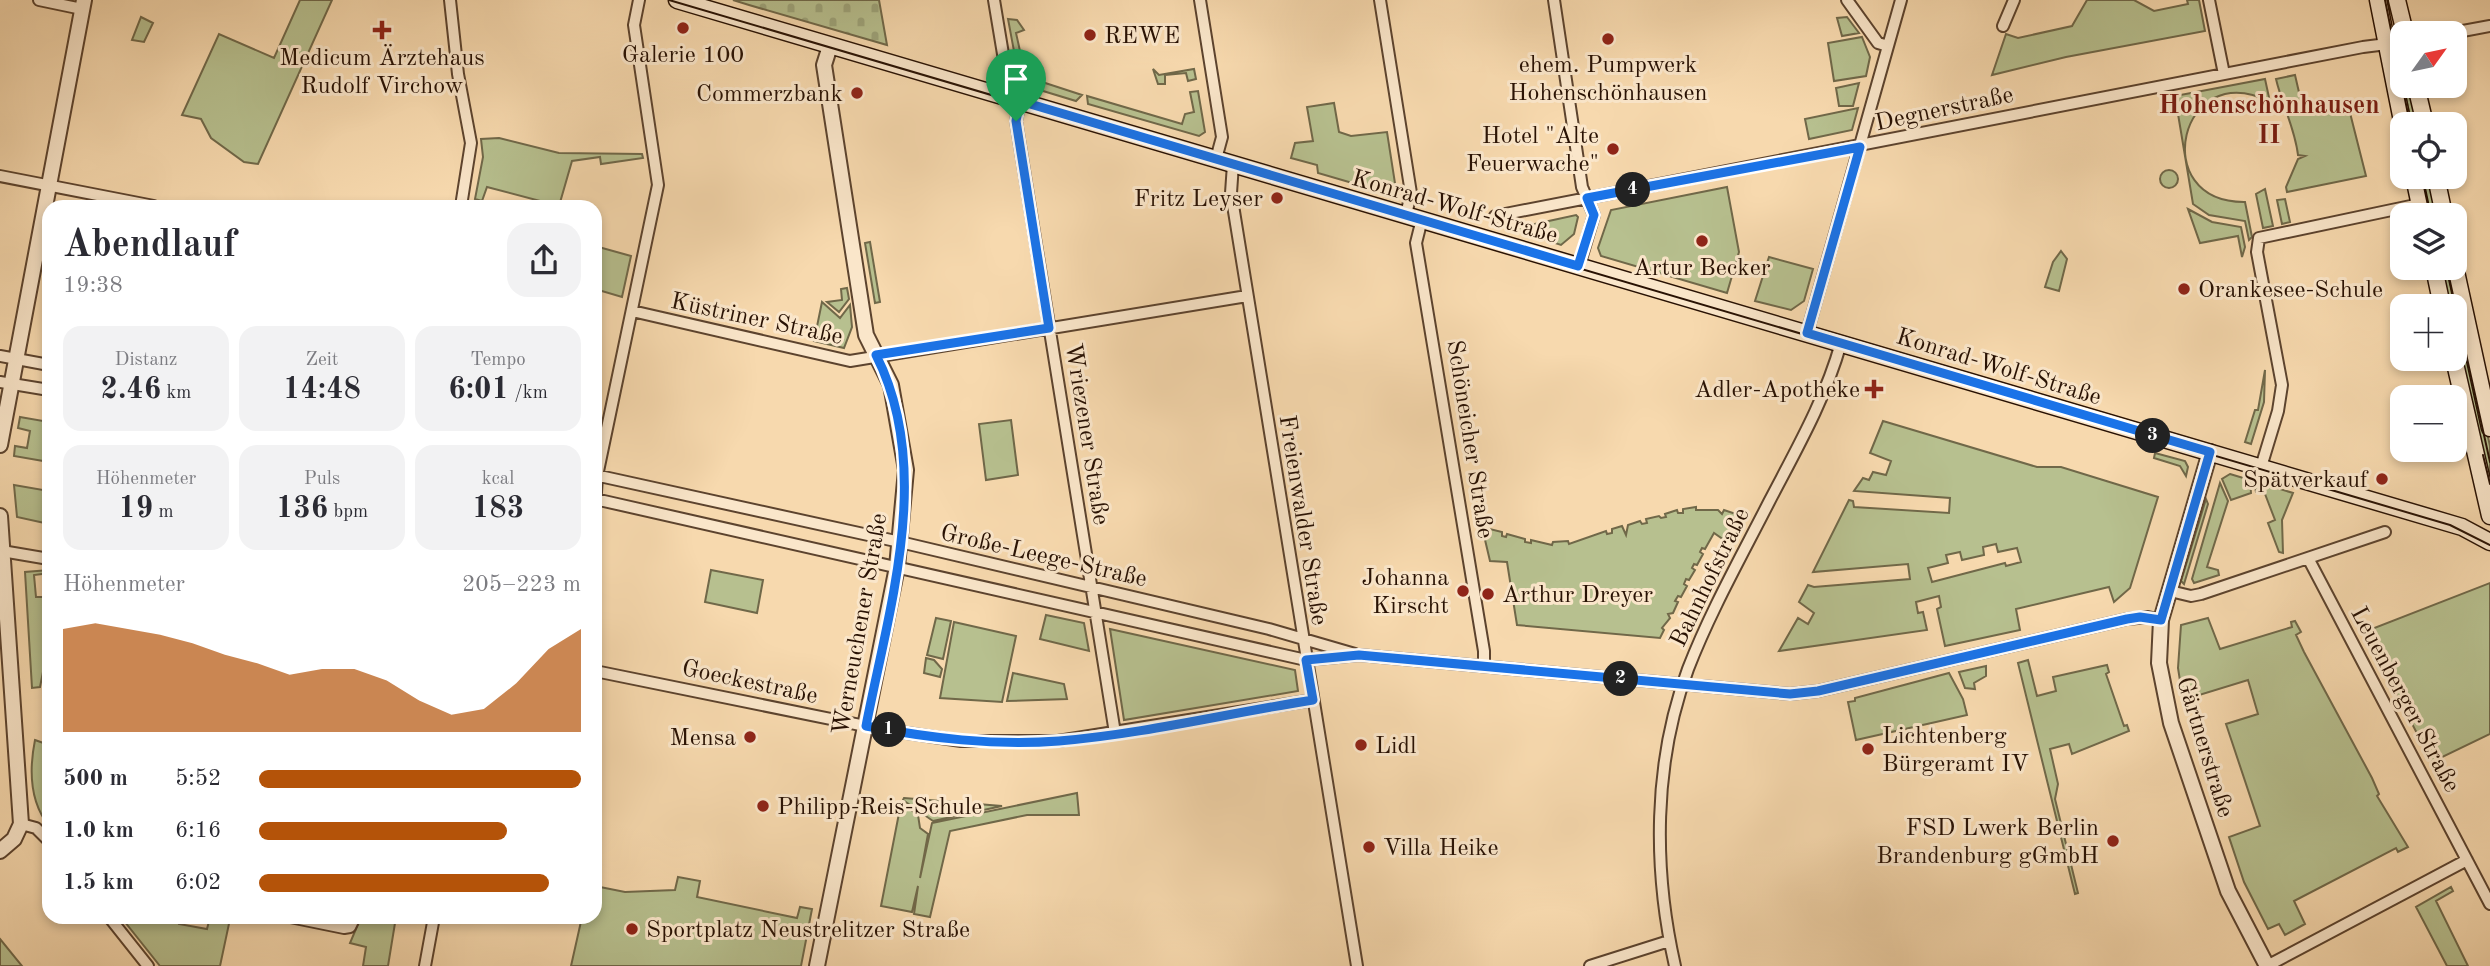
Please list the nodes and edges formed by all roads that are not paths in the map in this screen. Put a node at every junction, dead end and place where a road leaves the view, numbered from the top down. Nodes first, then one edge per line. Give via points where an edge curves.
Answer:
1 (39, 0) edge
2 (450, 0) edge
3 (639, 0) edge
4 (677, 0) edge
5 (994, 0) edge
6 (1200, 0) edge
7 (1380, 0) edge
8 (1554, 0) edge
9 (1847, 0) edge
10 (1901, 0) edge
11 (2014, 0) edge
12 (2209, 0) edge
13 (2378, 0) edge
14 (2398, 0) edge
15 (83, 5) edge
16 (2402, 21) edge
17 (2003, 26) dead end
18 (2490, 26) edge
19 (2390, 30) edge
20 (2468, 30) edge
21 (2390, 44) edge
22 (830, 46) junction
23 (1888, 46) junction
24 (2224, 74) junction
25 (1004, 97) junction
26 (1020, 101) junction
27 (1860, 147) junction
28 (1216, 159) junction
29 (1233, 164) junction
30 (0, 176) edge
31 (49, 186) junction
32 (1587, 198) junction
33 (46, 200) edge
34 (122, 200) edge
35 (462, 200) edge
36 (2390, 215) edge
37 (1495, 216) dead end
38 (1414, 217) junction
39 (42, 223) edge
40 (1578, 266) junction
41 (2458, 280) edge
42 (1247, 296) junction
43 (632, 311) junction
44 (1049, 328) junction
45 (1807, 333) junction
46 (1841, 343) junction
47 (876, 355) junction
48 (0, 356) edge
49 (16, 359) junction
50 (42, 364) edge
51 (2457, 371) edge
52 (6, 383) edge
53 (42, 389) edge
54 (2490, 428) edge
55 (0, 445) edge
56 (602, 448) edge
57 (2210, 452) junction
58 (2261, 467) junction
59 (602, 476) edge
60 (602, 503) edge
61 (2489, 512) edge
62 (0, 516) edge
63 (2467, 528) junction
64 (2385, 532) dead end
65 (900, 542) junction
66 (2490, 542) edge
67 (2, 551) junction
68 (42, 558) edge
69 (2308, 558) junction
70 (897, 567) junction
71 (1093, 589) junction
72 (2170, 591) junction
73 (1096, 613) junction
74 (2161, 620) junction
75 (1302, 638) junction
76 (1359, 655) junction
77 (1306, 660) junction
78 (1484, 666) junction
79 (602, 672) edge
80 (1683, 685) junction
81 (1313, 700) junction
82 (866, 726) junction
83 (1115, 733) junction
84 (21, 824) junction
85 (42, 834) edge
86 (0, 851) edge
87 (2467, 860) junction
88 (2490, 904) edge
89 (115, 924) edge
90 (433, 924) edge
91 (1669, 941) junction
92 (148, 966) edge
93 (425, 966) edge
94 (817, 966) edge
95 (1357, 966) edge
96 (1590, 966) edge
97 (1675, 966) edge
98 (2267, 966) edge

1 - 15 street
2 - 35 street via 471,143
3 - 43 street via 634,25 659,185
4 - 22 main road, Konrad-Wolf-Straße
5 - 25 street via 1007,78
6 - 28 street via 1222,136
7 - 38 street, Schöneicher Straße
8 - 32 street
9 - 23 street via 1878,43
10 - 23 street
11 - 17 street
12 - 24 street
13 - 19 main road
14 - 16 main road
15 - 31 street
18 - 20 street
21 - 24 street, Degnerstraße
22 - 25 main road, Konrad-Wolf-Straße
22 - 47 street, Werneuchener Straße via 824,68 866,335
23 - 27 street
24 - 27 street, Degnerstraße
25 - 26 main road, Konrad-Wolf-Straße
26 - 28 main road, Konrad-Wolf-Straße
26 - 44 street, Wriezener Straße via 1016,121
27 - 32 street, Degnerstraße
27 - 45 street
28 - 29 main road, Konrad-Wolf-Straße
29 - 38 main road, Konrad-Wolf-Straße
29 - 42 street, Freienwalder Straße via 1230,185
30 - 31 street
31 - 33 street
31 - 34 street
32 - 37 street, Degnerstraße
32 - 40 street via 1594,215
36 - 58 street via 2259,238 2257,252 2282,385
38 - 40 main road, Konrad-Wolf-Straße
38 - 78 street, Schöneicher Straße
39 - 49 street
40 - 45 main road, Konrad-Wolf-Straße
41 - 54 main road
42 - 44 street, Küstriner Straße
42 - 75 street, Freienwalder Straße
43 - 47 street, Küstriner Straße via 837,358
43 - 56 street
44 - 47 street, Küstriner Straße
44 - 71 street, Wriezener Straße
45 - 46 main road, Konrad-Wolf-Straße
46 - 57 main road, Konrad-Wolf-Straße
46 - 80 street, Bahnhofstraße via 1814,415 1696,650
47 - 65 street, Werneuchener Straße via 891,385 906,470
48 - 49 street
49 - 50 street
49 - 52 street
51 - 61 main road
52 - 53 street
52 - 55 street
57 - 58 main road, Konrad-Wolf-Straße
57 - 72 street, Gärtnerstraße
58 - 63 main road, Konrad-Wolf-Straße
59 - 65 street, Große-Leege-Straße
60 - 70 street, Große-Leege-Straße
61 - 63 main road
62 - 67 street
63 - 66 main road, Konrad-Wolf-Straße
64 - 69 street
65 - 70 street, Werneuchener Straße
65 - 71 street, Große-Leege-Straße
67 - 68 street
67 - 84 street
69 - 72 street via 2201,594
69 - 87 street, Leuenberger Straße
70 - 73 street, Große-Leege-Straße
70 - 82 street, Werneuchener Straße
71 - 73 street, Wriezener Straße
71 - 75 street, Große-Leege-Straße
72 - 74 street, Gärtnerstraße
73 - 77 street, Große-Leege-Straße
73 - 83 street, Wriezener Straße
74 - 80 street, Große-Leege-Straße via 2127,619 1805,693
74 - 98 street, Gärtnerstraße via 2159,663 2171,723 2228,891
75 - 76 street, Große-Leege-Straße
75 - 77 street, Freienwalder Straße
76 - 77 street, Große-Leege-Straße
76 - 78 street, Große-Leege-Straße
77 - 81 street, Freienwalder Straße
78 - 80 street, Große-Leege-Straße
79 - 82 street, Goeckestraße
80 - 91 street, Bahnhofstraße via 1668,741 1660,814
81 - 83 street, Goeckestraße
81 - 95 street, Freienwalder Straße
82 - 83 street, Goeckestraße via 987,742 1058,741
82 - 94 street, Werneuchener Straße
84 - 85 street
84 - 86 street via 14,839
87 - 88 street, Leuenberger Straße
87 - 98 street
89 - 92 street
90 - 93 street
91 - 96 street
91 - 97 street, Bahnhofstraße

